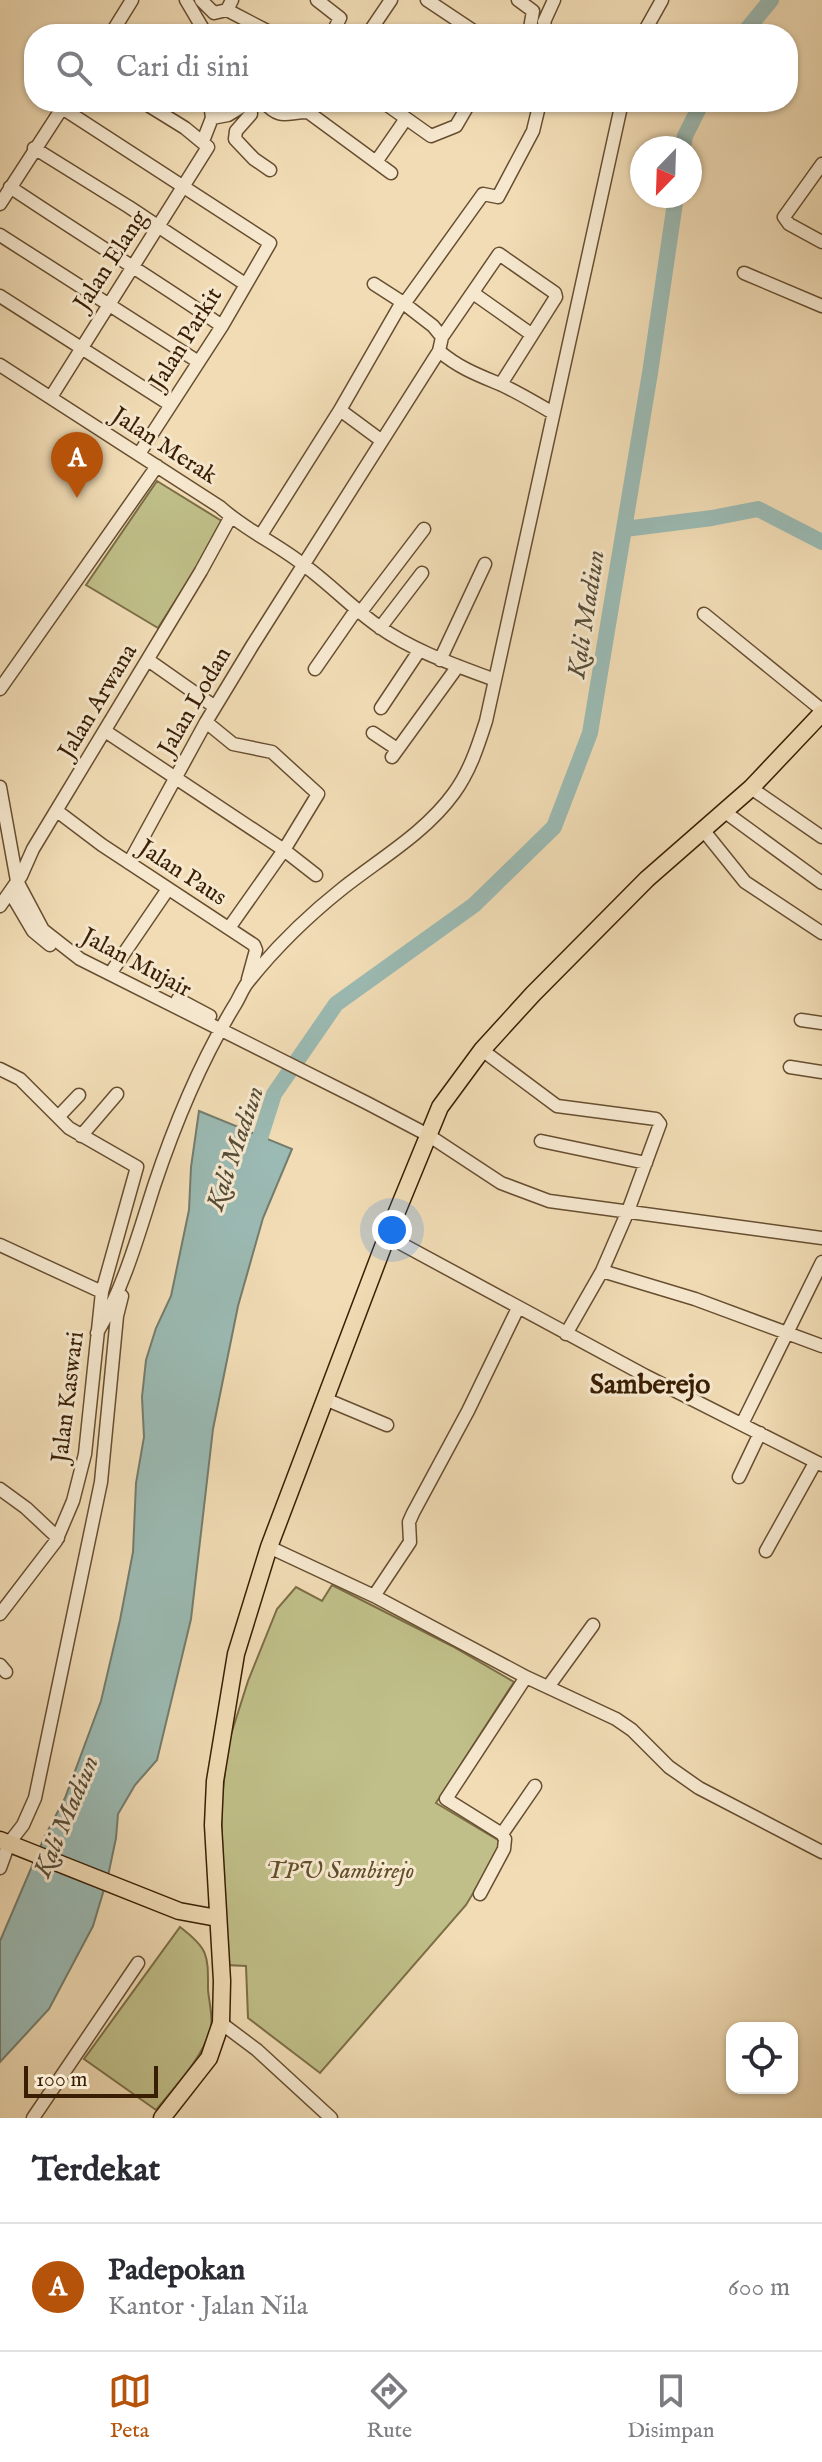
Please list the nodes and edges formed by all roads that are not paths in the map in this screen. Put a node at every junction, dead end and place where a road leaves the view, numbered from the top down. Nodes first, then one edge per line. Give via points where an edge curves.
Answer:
1 (132, 0) edge
2 (186, 0) edge
3 (201, 0) edge
4 (317, 0) edge
5 (391, 0) edge
6 (427, 0) edge
7 (518, 0) edge
8 (554, 0) edge
9 (662, 0) edge
10 (230, 5) edge
11 (119, 24) edge
12 (200, 24) edge
13 (258, 24) edge
14 (337, 24) edge
15 (375, 24) edge
16 (463, 24) edge
17 (531, 24) edge
18 (544, 24) edge
19 (649, 24) edge
20 (59, 112) edge
21 (74, 112) edge
22 (158, 112) edge
23 (211, 112) edge
24 (232, 112) edge
25 (251, 112) edge
26 (318, 112) edge
27 (395, 112) edge
28 (464, 112) edge
29 (538, 112) edge
30 (620, 112) edge
31 (212, 118) junction
32 (405, 120) junction
33 (206, 144) junction
34 (34, 148) junction
35 (376, 162) junction
36 (822, 164) edge
37 (270, 170) dead end
38 (391, 173) dead end
39 (10, 187) junction
40 (183, 187) junction
41 (0, 204) edge
42 (158, 227) junction
43 (0, 235) edge
44 (822, 242) edge
45 (134, 265) junction
46 (744, 273) dead end
47 (245, 284) junction
48 (374, 284) dead end
49 (473, 293) junction
50 (0, 296) edge
51 (403, 303) junction
52 (821, 303) edge
53 (108, 304) junction
54 (222, 326) junction
55 (531, 334) junction
56 (442, 337) junction
57 (79, 348) junction
58 (439, 351) junction
59 (197, 361) junction
60 (0, 365) edge
61 (501, 384) junction
62 (51, 397) junction
63 (169, 404) junction
64 (340, 410) junction
65 (553, 413) junction
66 (382, 441) junction
67 (139, 454) junction
68 (157, 466) junction
69 (230, 518) junction
70 (424, 529) dead end
71 (261, 535) junction
72 (485, 564) dead end
73 (305, 565) junction
74 (422, 573) dead end
75 (358, 612) junction
76 (704, 614) dead end
77 (380, 628) junction
78 (419, 651) junction
79 (148, 660) junction
80 (440, 660) junction
81 (458, 666) junction
82 (315, 669) dead end
83 (495, 680) junction
84 (0, 689) edge
85 (215, 707) junction
86 (381, 708) dead end
87 (822, 712) edge
88 (206, 722) junction
89 (105, 731) junction
90 (373, 733) dead end
91 (175, 777) junction
92 (0, 787) edge
93 (751, 788) junction
94 (57, 811) junction
95 (725, 812) junction
96 (704, 831) junction
97 (822, 837) edge
98 (284, 850) junction
99 (129, 863) junction
100 (316, 875) dead end
101 (16, 883) junction
102 (822, 883) edge
103 (168, 889) junction
104 (0, 906) edge
105 (229, 928) junction
106 (822, 933) edge
107 (114, 968) junction
108 (247, 982) junction
109 (801, 1020) dead end
110 (822, 1023) edge
111 (220, 1031) junction
112 (482, 1050) junction
113 (790, 1067) dead end
114 (0, 1069) edge
115 (822, 1072) edge
116 (117, 1094) dead end
117 (79, 1095) dead end
118 (59, 1116) junction
119 (428, 1135) junction
120 (81, 1136) junction
121 (541, 1141) dead end
122 (646, 1163) junction
123 (628, 1211) junction
124 (387, 1236) junction
125 (822, 1238) edge
126 (0, 1245) edge
127 (822, 1262) edge
128 (129, 1266) junction
129 (602, 1271) junction
130 (817, 1285) edge
131 (102, 1292) junction
132 (518, 1308) junction
133 (788, 1332) junction
134 (97, 1333) junction
135 (566, 1334) junction
136 (822, 1346) edge
137 (325, 1399) junction
138 (742, 1424) junction
139 (387, 1425) dead end
140 (760, 1433) junction
141 (819, 1464) edge
142 (739, 1477) dead end
143 (0, 1489) edge
144 (58, 1538) junction
145 (269, 1547) junction
146 (766, 1551) dead end
147 (374, 1596) junction
148 (0, 1614) edge
149 (593, 1625) dead end
150 (526, 1677) junction
151 (548, 1687) junction
152 (535, 1786) dead end
153 (502, 1834) junction
154 (8, 1845) edge
155 (822, 1852) edge
156 (0, 1868) edge
157 (480, 1894) dead end
158 (217, 1918) junction
159 (138, 1963) dead end
160 (221, 2023) junction
161 (33, 2118) edge
162 (162, 2118) edge
163 (331, 2118) edge

1 - 11 street
2 - 12 street
3 - 10 street via 214,13
4 - 14 street via 340,18
5 - 15 street
6 - 16 street
7 - 17 street via 533,11
8 - 18 street
9 - 19 street
10 - 13 street
20 - 34 street
21 - 40 street
22 - 33 street
23 - 31 street
24 - 31 street
25 - 37 street via 235,139
26 - 35 street
27 - 32 street
28 - 32 street via 456,126 436,136
29 - 51 street via 498,197 483,194
30 - 65 street
31 - 33 street, Jalan Elang
32 - 35 street
33 - 40 street, Jalan Elang
34 - 39 street
34 - 42 street
35 - 38 street
36 - 44 street via 784,217
39 - 41 street
39 - 45 street
40 - 42 street, Jalan Elang
40 - 47 street, Jalan Parkit via 269,241
42 - 45 street, Jalan Elang
42 - 47 street
43 - 53 street
45 - 53 street, Jalan Elang
45 - 54 street
46 - 52 street
47 - 54 street, Jalan Parkit
48 - 51 street
49 - 55 street
49 - 55 street via 499,254 555,293
49 - 56 street
50 - 57 street
51 - 56 street
51 - 64 street
53 - 57 street, Jalan Elang
53 - 59 street
54 - 59 street, Jalan Parkit
55 - 61 street
56 - 58 street
57 - 62 street, Jalan Elang
57 - 63 street
58 - 61 street via 464,370
58 - 66 street, Jalan Lodan
59 - 63 street, Jalan Parkit
60 - 62 street, Jalan Merak
61 - 65 street
62 - 67 street, Jalan Merak
63 - 67 street, Jalan Parkit
64 - 66 street
64 - 71 street
65 - 83 street
66 - 73 street, Jalan Lodan
67 - 68 street, Jalan Merak
68 - 69 street, Jalan Merak
68 - 84 street
69 - 71 street, Jalan Merak
69 - 79 street, Jalan Arwana
70 - 75 street
71 - 73 street, Jalan Merak
72 - 80 street
73 - 75 street, Jalan Merak
73 - 85 street, Jalan Lodan
74 - 77 street
75 - 77 street, Jalan Merak
75 - 82 street
76 - 87 street
77 - 78 street, Jalan Merak
78 - 80 street, Jalan Merak
78 - 86 street
79 - 85 street
79 - 89 street, Jalan Arwana
80 - 81 street, Jalan Merak
81 - 83 street, Jalan Merak
81 - 90 street via 394,753
83 - 108 street via 472,762 454,792 419,830 297,930
85 - 88 street, Jalan Lodan
87 - 93 main road
88 - 91 street, Jalan Lodan
88 - 98 street via 233,744 272,752 318,794
89 - 91 street
89 - 94 street, Jalan Arwana
91 - 98 street
91 - 99 street, Jalan Lodan
92 - 101 street, Jalan Mujair
93 - 95 main road
93 - 97 street
94 - 99 street, Jalan Paus
94 - 101 street, Jalan Arwana
95 - 96 main road
95 - 102 street
96 - 106 street via 745,882
96 - 112 main road via 647,879
98 - 100 street
98 - 105 street
99 - 103 street, Jalan Paus
101 - 104 street, Jalan Arwana
101 - 107 street via 56,933
101 - 107 street via 33,931 53,947 78,964 207,1021
101 - 111 street, Jalan Mujair via 36,919 60,945
103 - 105 street, Jalan Paus
103 - 107 street
105 - 108 street, Jalan Paus via 256,950
108 - 111 street
109 - 110 street
111 - 119 street, Jalan Mujair
111 - 128 street via 167,1149
112 - 119 main road via 440,1107
112 - 122 street via 557,1106 658,1120
113 - 115 street
114 - 118 street via 20,1079
116 - 120 street
117 - 118 street
118 - 120 street
119 - 123 street, Jalan Mujair via 517,1190 549,1201
119 - 124 main road
120 - 131 street, Jalan Kaswari via 137,1167
121 - 122 street
122 - 123 street
123 - 125 street, Jalan Mujair
123 - 129 street
124 - 132 street
124 - 137 main road
126 - 131 street
127 - 130 street
128 - 134 street
128 - 154 street via 117,1316 91,1534 35,1798
129 - 133 street
129 - 135 street
130 - 133 street
131 - 134 street, Jalan Kaswari
132 - 135 street
132 - 147 street via 413,1513 410,1542
133 - 136 street
133 - 138 street
134 - 144 street, Jalan Kaswari via 83,1466
135 - 138 street
137 - 139 street
137 - 145 main road
138 - 140 street
140 - 141 street
140 - 142 street
141 - 146 street
143 - 144 street
144 - 148 street, Jalan Kaswari
145 - 147 street
145 - 158 main road via 236,1654 215,1781
147 - 150 street
149 - 151 street
150 - 151 street
150 - 153 street via 446,1799
151 - 155 street via 624,1724 699,1788
152 - 153 street
153 - 157 street via 504,1849
154 - 156 street
154 - 158 main road via 179,1911
158 - 160 main road
159 - 161 street
160 - 162 main road via 209,2058
160 - 163 street

